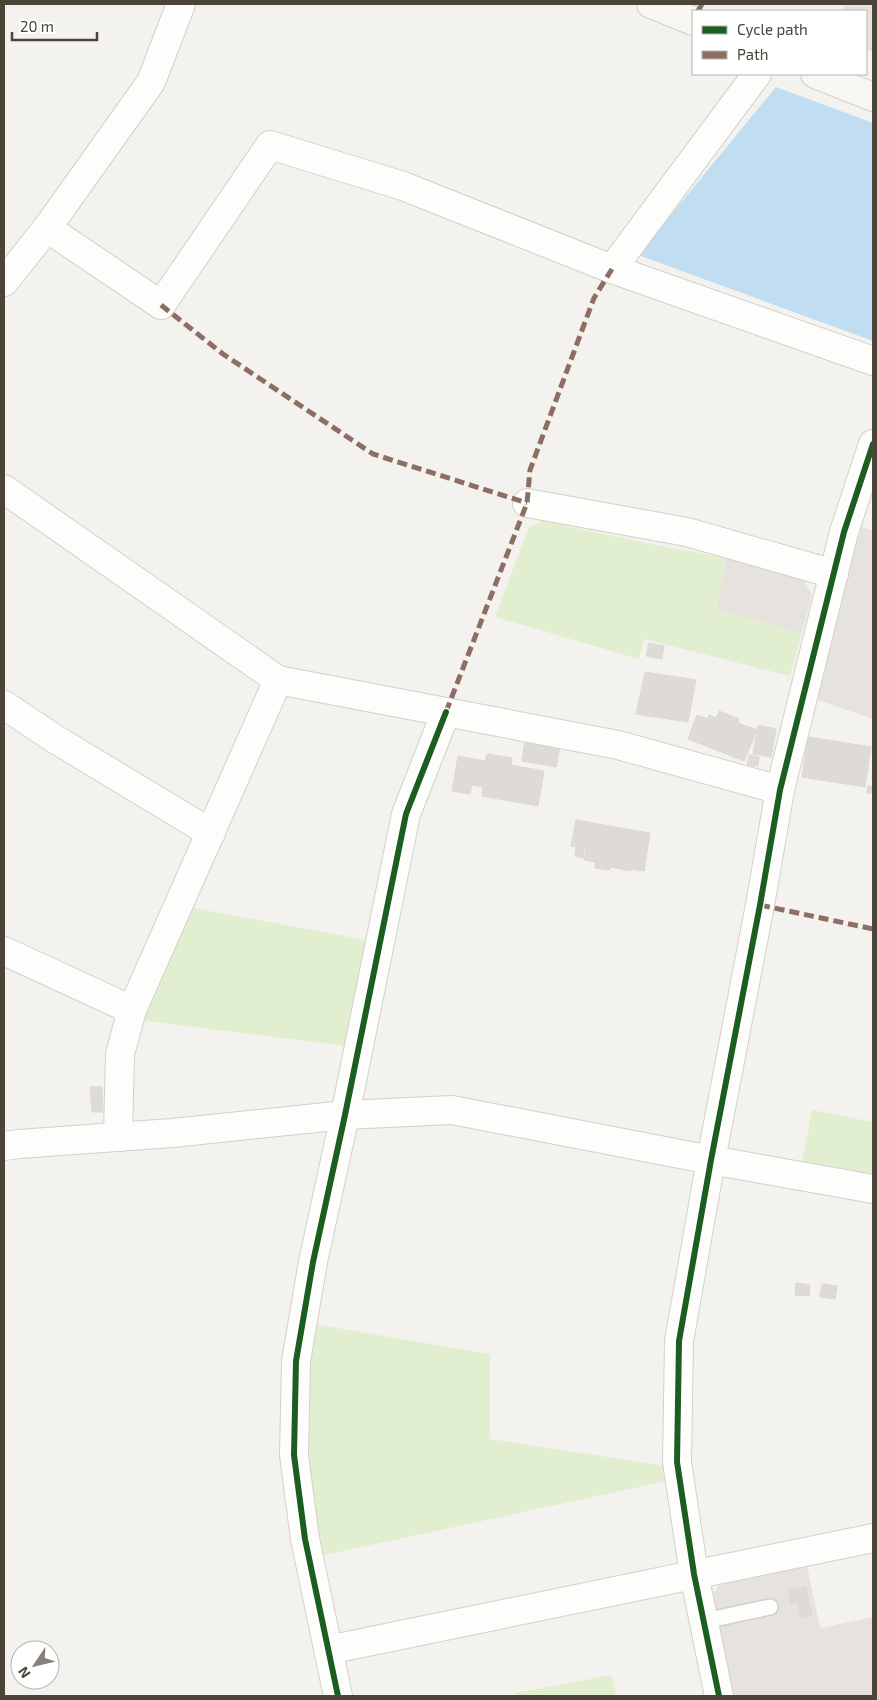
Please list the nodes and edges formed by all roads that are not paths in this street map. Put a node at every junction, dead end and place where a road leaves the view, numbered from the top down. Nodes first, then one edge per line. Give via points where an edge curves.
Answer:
1 (181, 4) edge
2 (651, 4) edge
3 (692, 21) edge
4 (757, 75) edge
5 (818, 75) edge
6 (873, 97) edge
7 (47, 228) junction
8 (612, 269) junction
9 (4, 282) edge
10 (873, 361) edge
11 (873, 444) edge
12 (4, 489) edge
13 (527, 503) dead end
14 (834, 574) junction
15 (278, 680) junction
16 (4, 705) edge
17 (446, 712) junction
18 (780, 790) junction
19 (211, 832) junction
20 (4, 951) edge
21 (132, 1010) junction
22 (345, 1115) junction
23 (118, 1137) junction
24 (4, 1146) edge
25 (711, 1160) junction
26 (873, 1189) edge
27 (873, 1538) edge
28 (694, 1574) junction
29 (770, 1607) dead end
30 (704, 1621) junction
31 (328, 1650) junction
32 (338, 1696) edge
33 (719, 1696) edge

1 - 7 street via 151,82
2 - 3 street
4 - 8 street
5 - 6 street
7 - 8 street via 162,305 270,145 403,186
7 - 9 street
8 - 10 street
11 - 14 street
12 - 15 street
13 - 14 street via 687,532
14 - 18 street
15 - 17 street
15 - 19 street
16 - 19 street
17 - 18 street via 618,745
17 - 22 street via 406,814
18 - 25 street
19 - 21 street
20 - 21 street
21 - 23 street via 120,1054
22 - 23 street
22 - 25 street via 452,1110
22 - 31 street via 312,1262 296,1361 294,1455 305,1539
23 - 24 street
25 - 26 street
25 - 28 street via 679,1341 677,1462
27 - 28 street
28 - 30 street
28 - 31 street
29 - 30 lane
30 - 33 street
31 - 32 street

